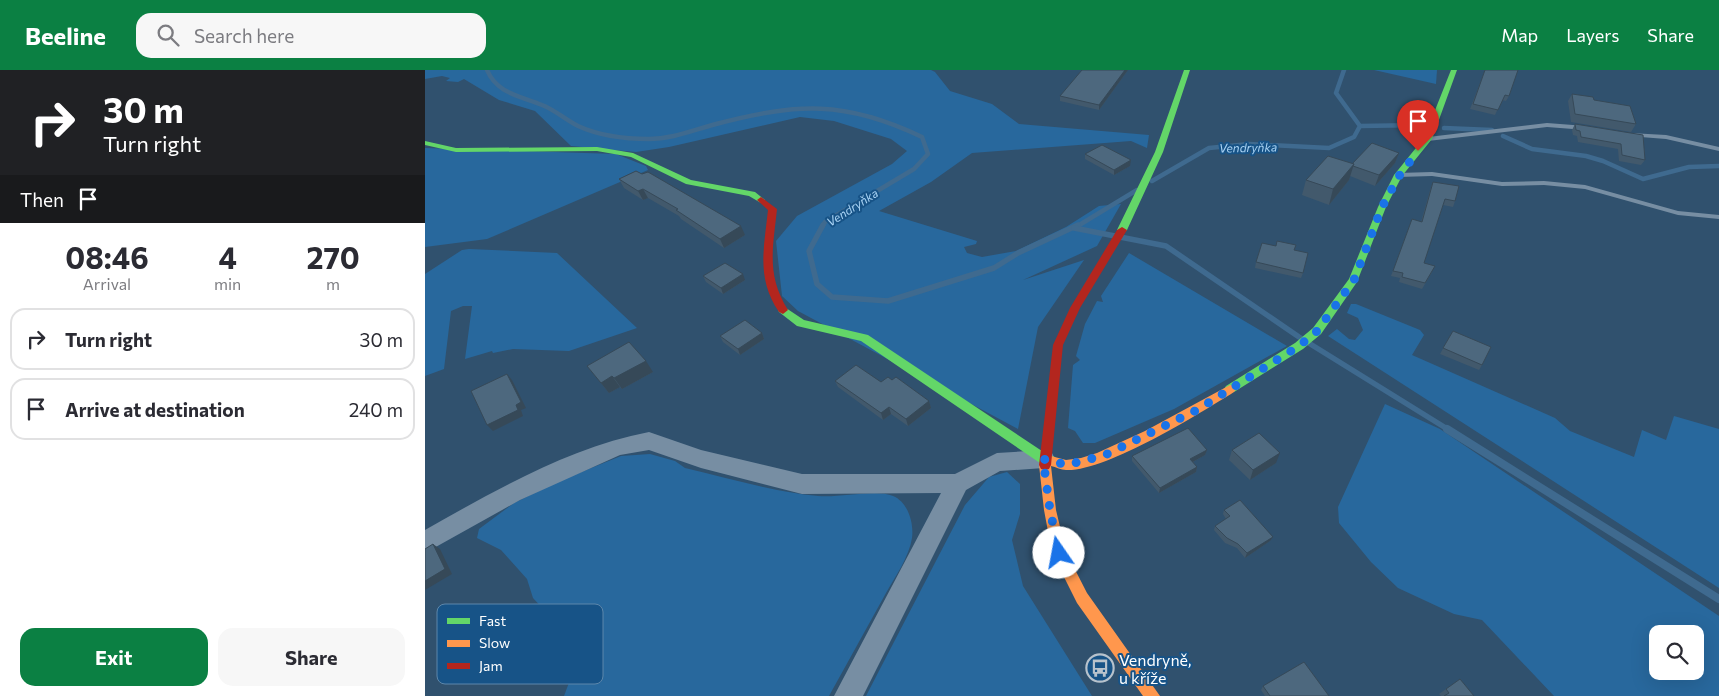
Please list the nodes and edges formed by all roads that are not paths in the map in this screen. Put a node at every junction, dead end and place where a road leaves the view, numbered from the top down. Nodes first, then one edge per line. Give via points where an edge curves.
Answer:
1 (1187, 70) edge
2 (1454, 70) edge
3 (1593, 129) edge
4 (1617, 133) edge
5 (1428, 139) junction
6 (425, 143) edge
7 (1719, 149) edge
8 (1399, 176) junction
9 (1719, 217) edge
10 (1043, 459) junction
11 (958, 483) junction
12 (425, 542) edge
13 (849, 696) edge
14 (1152, 696) edge

1 - 10 street via 1152,171 1123,229 1075,308 1058,345
2 - 5 street
3 - 5 lane via 1547,125
4 - 7 lane via 1666,137
5 - 8 street
6 - 10 street via 456,150 597,149 633,155 689,182 752,194 773,209 767,267 773,294 782,309 801,323 864,338
8 - 9 lane via 1432,174 1502,184 1544,183 1585,187 1678,213
8 - 10 street via 1382,207 1354,280 1317,331 1299,346 1197,410 1105,455 1067,465
10 - 11 street via 997,462
10 - 14 street via 1059,553 1082,598
11 - 12 street via 802,484 701,459 649,441 617,447 512,494
11 - 13 street

